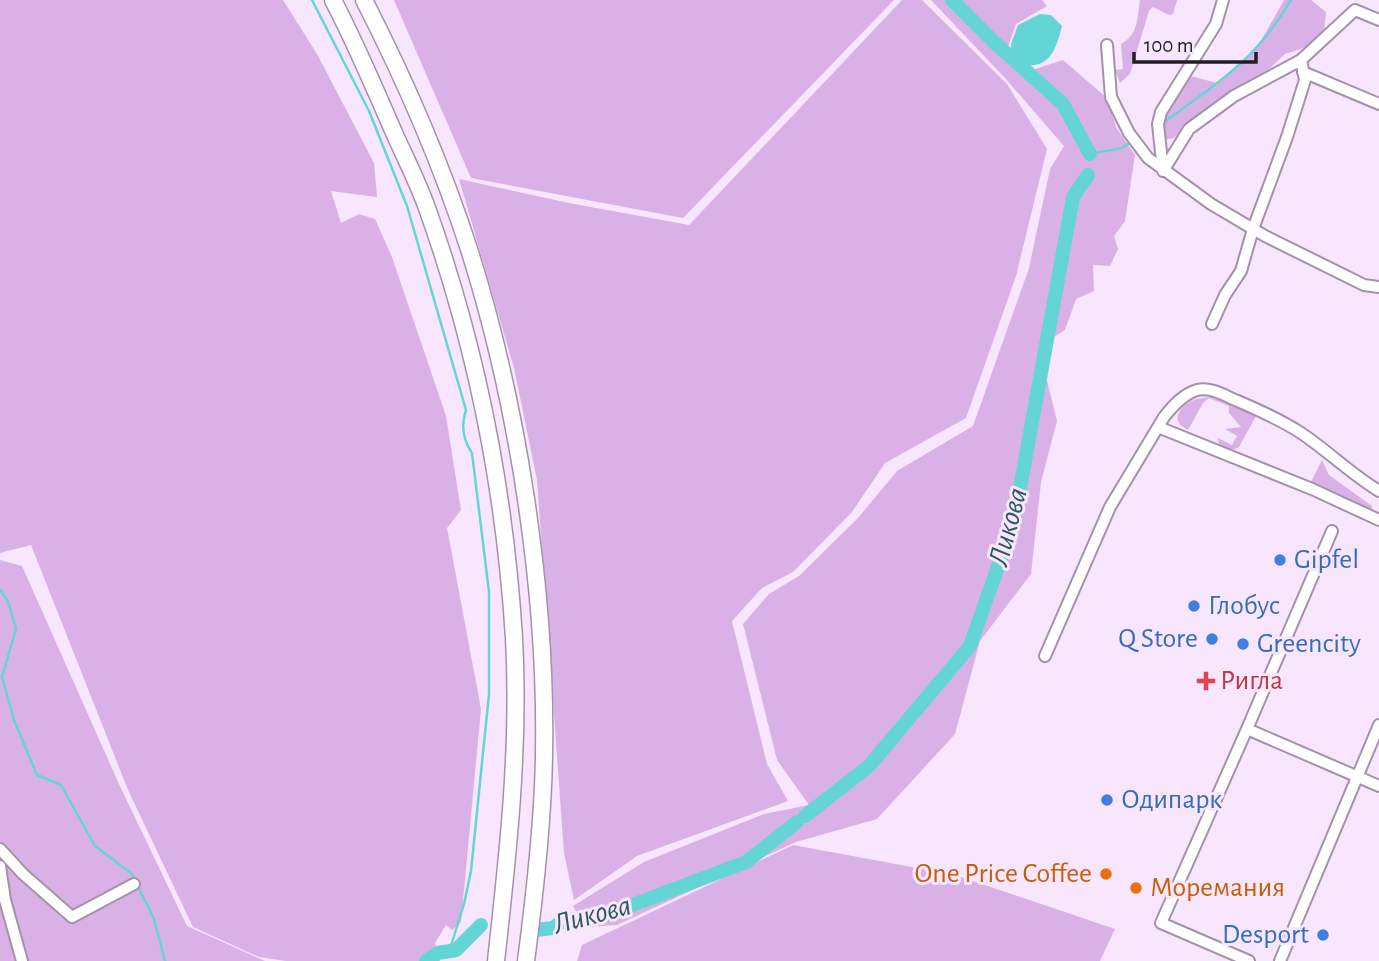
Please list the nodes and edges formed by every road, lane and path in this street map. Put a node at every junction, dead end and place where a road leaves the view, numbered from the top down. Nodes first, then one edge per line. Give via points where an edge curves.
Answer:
1 (333, 0) edge
2 (364, 0) edge
3 (1223, 0) edge
4 (1353, 5) edge
5 (1379, 20) edge
6 (1107, 45) dead end
7 (1301, 60) junction
8 (1303, 72) junction
9 (1379, 104) edge
10 (1163, 171) junction
11 (1253, 229) junction
12 (1379, 287) edge
13 (1212, 324) dead end
14 (1158, 427) junction
15 (1379, 491) edge
16 (1379, 520) edge
17 (1332, 531) dead end
18 (1045, 656) dead end
19 (1379, 725) edge
20 (1247, 729) junction
21 (1357, 776) junction
22 (1379, 786) edge
23 (0, 849) edge
24 (0, 866) edge
25 (134, 884) dead end
26 (22, 961) edge
27 (496, 961) edge
28 (526, 961) edge
29 (1249, 961) edge
30 (1280, 961) edge

1 - 27 highway via 426,206 464,332 503,521 514,640 514,750 512,821
2 - 28 highway via 401,74 448,188 469,249 512,418 539,627 544,753
3 - 10 street via 1216,24 1161,112
4 - 5 street
4 - 7 street
6 - 10 street via 1111,97 1129,133
7 - 8 street
7 - 10 street via 1234,96 1189,130
8 - 9 street
8 - 11 street via 1305,80 1287,137
10 - 11 street
11 - 12 street via 1364,285
11 - 13 street via 1241,271
14 - 15 street via 1188,394 1212,390 1302,433
14 - 16 street
14 - 18 street via 1110,507
17 - 20 street
19 - 21 street
20 - 21 street
20 - 29 street via 1161,923
21 - 22 street
21 - 30 street
23 - 25 street via 72,917
24 - 26 street

